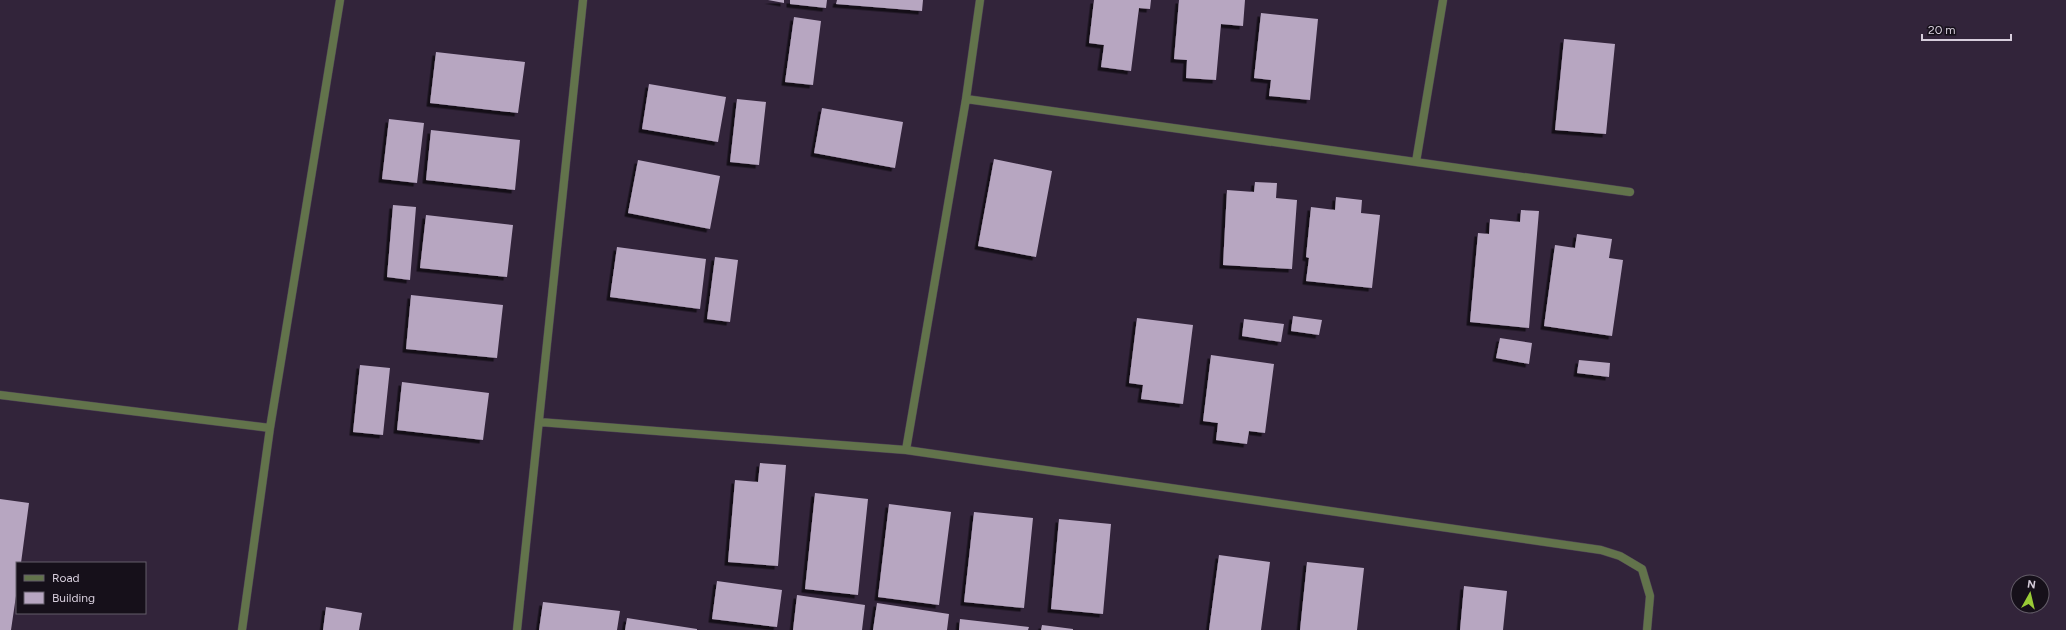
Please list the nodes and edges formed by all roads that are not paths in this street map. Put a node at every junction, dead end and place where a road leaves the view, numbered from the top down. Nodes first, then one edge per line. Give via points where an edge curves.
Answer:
1 (340, 0) edge
2 (583, 0) edge
3 (980, 0) edge
4 (1443, 0) edge
5 (966, 99) junction
6 (1416, 162) junction
7 (1630, 192) dead end
8 (0, 395) edge
9 (539, 422) junction
10 (270, 428) junction
11 (906, 450) junction
12 (242, 630) edge
13 (517, 630) edge
14 (1647, 630) edge

1 - 10 street
2 - 9 street
3 - 5 street
4 - 6 street
5 - 6 street
5 - 11 street
6 - 7 street
8 - 10 street
9 - 11 street
9 - 13 street
10 - 12 street
11 - 14 street via 1601,550 1620,556 1642,569 1650,596

